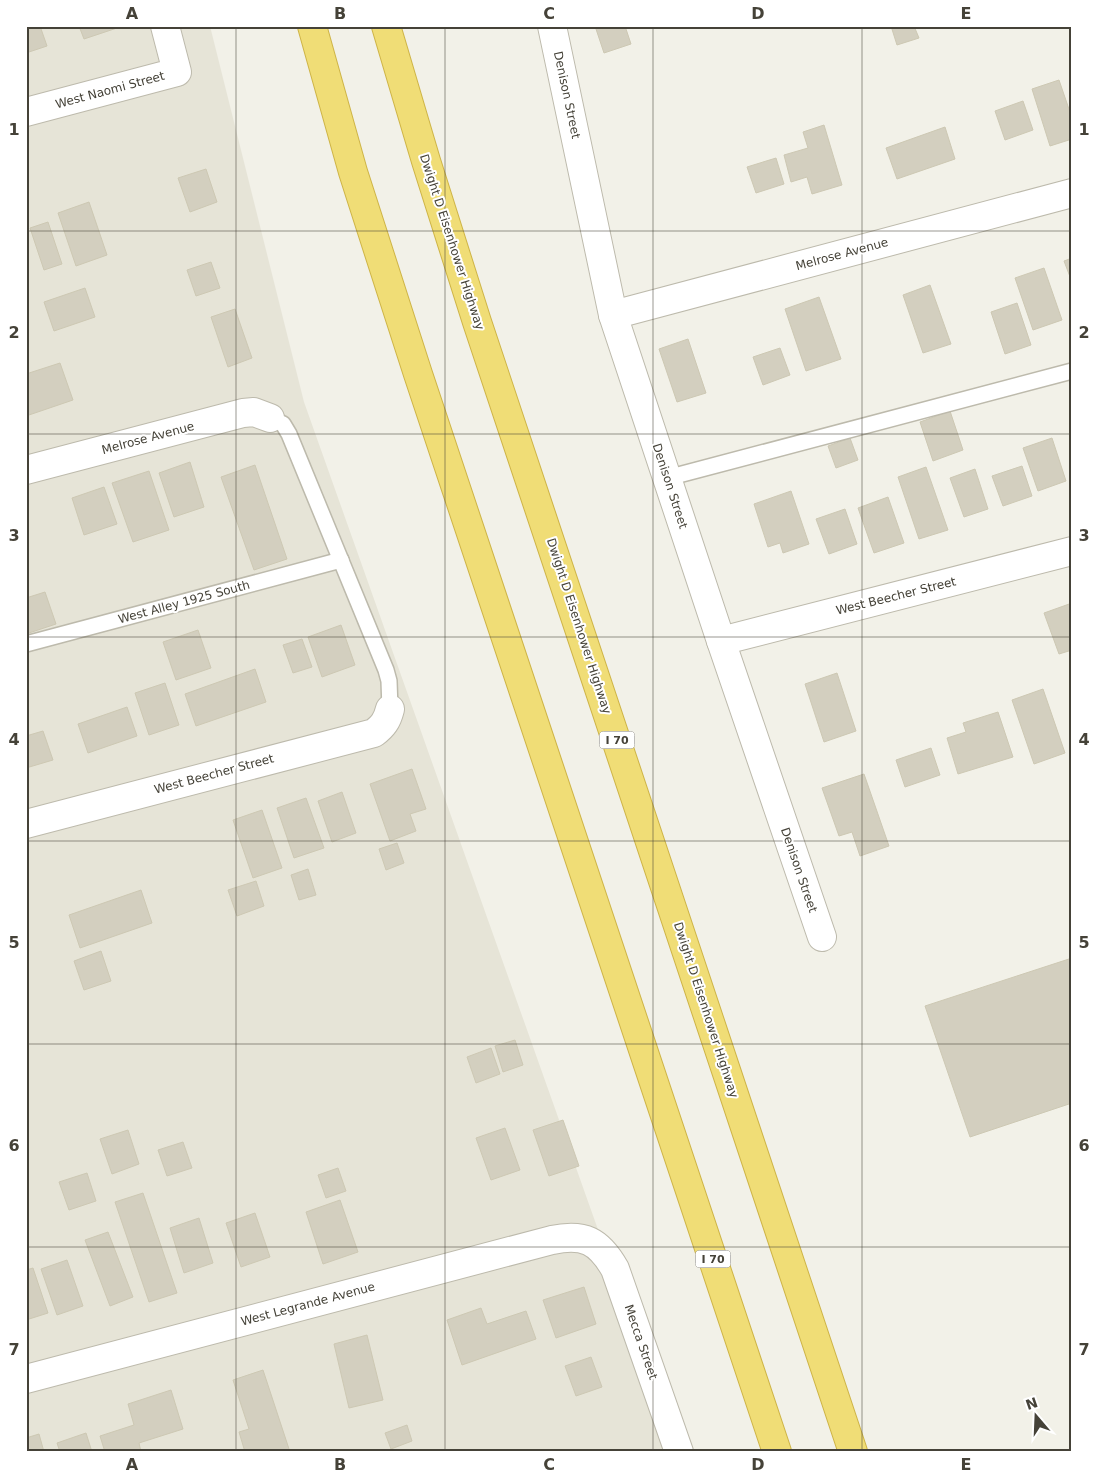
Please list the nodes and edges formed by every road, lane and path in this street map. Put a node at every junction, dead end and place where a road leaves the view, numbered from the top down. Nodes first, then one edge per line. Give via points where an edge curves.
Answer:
1 (165, 26) edge
2 (312, 26) edge
3 (386, 26) edge
4 (552, 26) edge
5 (26, 112) edge
6 (1072, 193) edge
7 (613, 315) junction
8 (1072, 371) edge
9 (270, 418) joint
10 (26, 470) edge
11 (667, 478) junction
12 (1072, 550) edge
13 (341, 560) junction
14 (721, 641) junction
15 (26, 644) edge
16 (390, 709) joint
17 (26, 824) edge
18 (822, 936) dead end
19 (589, 1241) joint
20 (26, 1379) edge
21 (679, 1452) edge
22 (777, 1452) edge
23 (853, 1452) edge

1 - 5 street, West Naomi Street via 177,72
2 - 22 highway, I 70 via 353,172 418,374
3 - 23 highway, Dwight D Eisenhower Highway / I 70 via 474,313
4 - 7 street, Denison Street
6 - 7 street, Melrose Avenue
7 - 11 street, Denison Street
8 - 11 lane
9 - 10 street, Melrose Avenue via 254,412 243,413
9 - 13 lane via 283,424 290,434
11 - 14 street, Denison Street
12 - 14 street, West Beecher Street
13 - 15 lane, West Alley 1925 South
13 - 16 lane via 386,670
14 - 18 street, Denison Street
16 - 17 street, West Beecher Street via 383,726 374,733
19 - 20 street, West Legrande Avenue via 577,1237 552,1240
19 - 21 street, Mecca Street via 607,1255 615,1268

